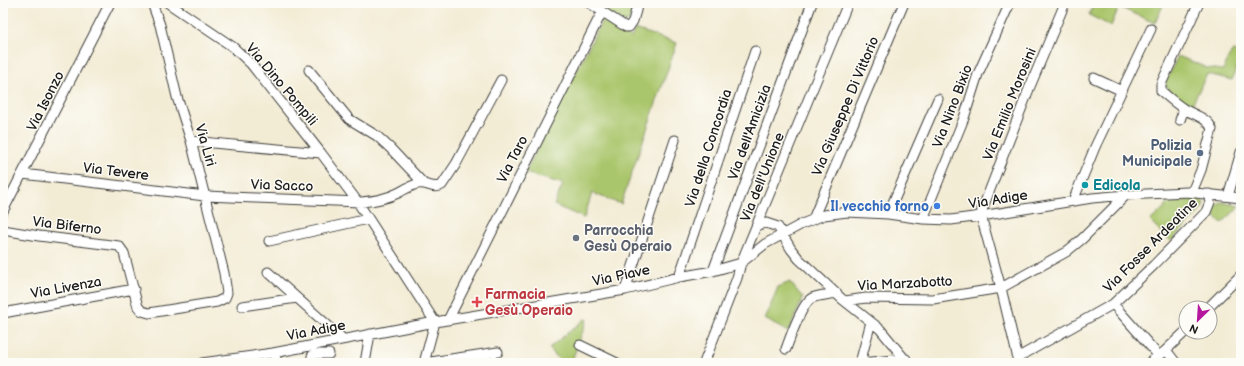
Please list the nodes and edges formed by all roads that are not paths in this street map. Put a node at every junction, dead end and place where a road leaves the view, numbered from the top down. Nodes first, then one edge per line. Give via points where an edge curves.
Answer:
1 (110, 3) edge
2 (152, 3) edge
3 (168, 3) edge
4 (589, 3) edge
5 (638, 3) edge
6 (812, 3) edge
7 (848, 3) edge
8 (904, 3) edge
9 (1010, 3) edge
10 (1065, 3) edge
11 (1199, 3) edge
12 (602, 12) junction
13 (1151, 29) dead end
14 (755, 50) dead end
15 (309, 70) dead end
16 (1094, 78) dead end
17 (501, 80) dead end
18 (1122, 91) junction
19 (938, 99) dead end
20 (1184, 109) junction
21 (1180, 120) dead end
22 (674, 140) dead end
23 (191, 142) junction
24 (1241, 152) edge
25 (321, 153) junction
26 (23, 174) junction
27 (424, 184) junction
28 (1192, 192) junction
29 (1209, 194) junction
30 (1126, 195) junction
31 (205, 196) junction
32 (1228, 196) junction
33 (1241, 198) edge
34 (357, 201) junction
35 (1073, 201) junction
36 (3, 211) edge
37 (888, 214) junction
38 (981, 216) junction
39 (368, 219) junction
40 (813, 219) junction
41 (923, 219) junction
42 (3, 230) edge
43 (756, 230) junction
44 (783, 234) junction
45 (269, 241) dead end
46 (765, 244) junction
47 (741, 263) junction
48 (713, 271) junction
49 (268, 272) dead end
50 (1241, 275) edge
51 (679, 277) junction
52 (1002, 288) junction
53 (134, 289) junction
54 (625, 290) junction
55 (837, 293) junction
56 (297, 298) junction
57 (1216, 300) edge
58 (845, 301) junction
59 (1113, 304) junction
60 (242, 306) dead end
61 (3, 313) edge
62 (448, 320) junction
63 (435, 322) junction
64 (871, 322) junction
65 (370, 334) junction
66 (1178, 338) edge
67 (343, 339) junction
68 (580, 345) dead end
69 (786, 349) dead end
70 (272, 352) junction
71 (498, 352) dead end
72 (1162, 353) junction
73 (329, 354) dead end
74 (1018, 360) edge
75 (907, 361) edge
76 (202, 363) edge
77 (278, 363) edge
78 (312, 363) edge
79 (365, 363) edge
80 (424, 363) edge
81 (617, 363) edge
82 (704, 363) edge
83 (860, 363) edge
84 (1149, 363) edge
85 (1176, 363) edge

1 - 26 street, Via Isonzo
2 - 23 street, Via Liri
3 - 25 street, Via Dino Pompili via 246,59
4 - 12 street
5 - 12 street via 629,27
6 - 48 street, Via dell'Amicizia
7 - 43 street, Via dell'Unione
8 - 40 street, Via Giuseppe Di Vittorio
9 - 41 street, Via Nino Bixio via 978,74 964,118
10 - 38 street, Via Emilio Morosini
11 - 20 street via 1161,84 1161,91
12 - 62 street, Via Taro
13 - 18 street
14 - 51 street, Via della Concordia
15 - 27 street via 349,119 377,136
16 - 18 street
17 - 27 street via 443,184 436,187
18 - 35 street
19 - 37 street
20 - 21 street
20 - 28 street via 1211,124 1212,129
22 - 54 street
23 - 25 street
23 - 31 street, Via Liri
24 - 32 street
25 - 34 street, Via Dino Pompili
26 - 31 street, Via Tevere
26 - 36 street, Via Isonzo
27 - 34 street via 415,185 385,198
28 - 29 street, Via Adige
28 - 30 street, Via Adige
29 - 32 street, Via Adige
29 - 59 street, Via Fosse Ardeatine via 1210,202 1206,212
30 - 35 street, Via Adige
30 - 52 street, Via Marzabotto via 1066,252
31 - 34 street, Via Sacco
31 - 53 street, Via Liri via 227,290 223,300 148,313 142,312 139,308
32 - 33 street, Via Adige
34 - 39 street, Via Dino Pompili
35 - 38 street, Via Adige
37 - 40 street, Via Adige via 847,212
37 - 41 street, Via Adige
38 - 41 street, Via Adige via 951,220
38 - 52 street
39 - 45 street
39 - 63 street, Via Dino Pompili
40 - 44 street, Via Adige
42 - 53 street, Via Biferno via 115,245 124,253
43 - 44 street via 766,223 778,227
43 - 46 street via 756,239
43 - 47 street, Via dell'Unione
44 - 46 street, Via Adige
44 - 55 street via 790,249 799,259
46 - 47 street, Via Adige
47 - 48 street, Via Piave
47 - 82 street, Via dell'Unione
48 - 51 street, Via Piave
49 - 56 street
50 - 57 street
51 - 54 street, Via Piave
52 - 58 street, Via Marzabotto via 933,299 866,298
52 - 74 street
53 - 61 street, Via Livenza
54 - 62 street, Via Piave
55 - 58 street
55 - 69 street via 808,301 797,320
56 - 60 street
56 - 67 street
58 - 64 street
59 - 72 street
59 - 74 street, Via Fosse Ardeatine
62 - 63 street, Via Piave
63 - 65 street, Via Adige
63 - 80 street
64 - 75 street
64 - 83 street
65 - 67 street, Via Adige
65 - 79 street
66 - 72 street
67 - 70 street, Via Adige
68 - 81 street
70 - 76 street, Via Adige
70 - 77 street
71 - 80 street
72 - 84 street
72 - 85 street
73 - 78 street via 314,354
75 - 83 street

